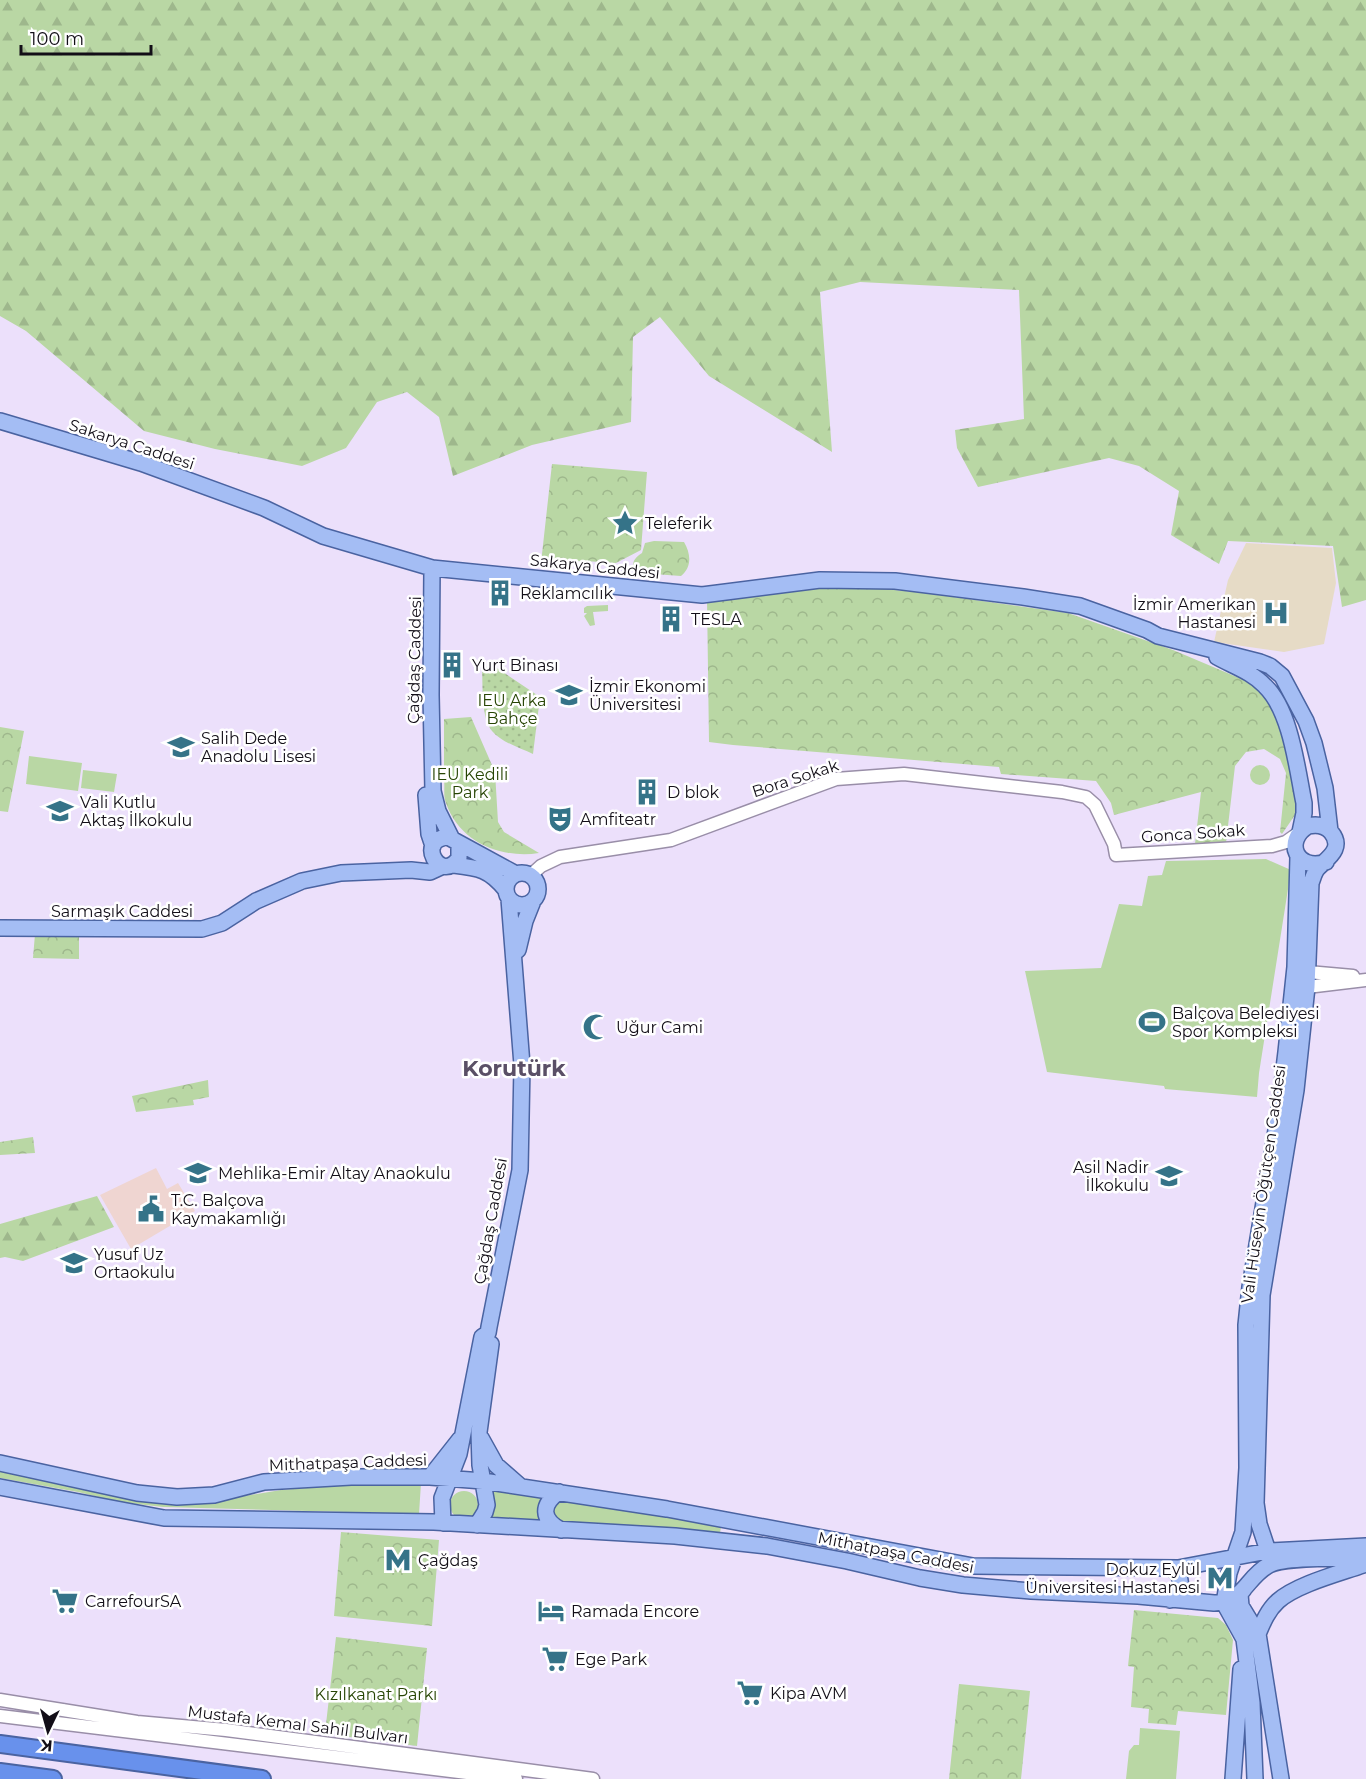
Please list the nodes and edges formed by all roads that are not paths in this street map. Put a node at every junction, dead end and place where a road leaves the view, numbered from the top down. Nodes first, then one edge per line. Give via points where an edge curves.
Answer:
1 (0, 421) edge
2 (432, 568) junction
3 (1202, 648) junction
4 (431, 753) junction
5 (1330, 831) junction
6 (1300, 832) junction
7 (456, 842) junction
8 (1272, 846) junction
9 (1116, 855) joint
10 (1298, 857) junction
11 (440, 858) junction
12 (1326, 862) junction
13 (523, 874) junction
14 (507, 895) junction
15 (533, 901) junction
16 (0, 928) edge
17 (514, 971) junction
18 (1303, 975) junction
19 (1366, 978) edge
20 (471, 1433) junction
21 (0, 1463) edge
22 (430, 1477) junction
23 (450, 1479) junction
24 (483, 1481) junction
25 (520, 1486) junction
26 (0, 1487) edge
27 (559, 1492) junction
28 (443, 1523) junction
29 (477, 1525) junction
30 (562, 1530) junction
31 (1366, 1546) edge
32 (1268, 1551) junction
33 (1366, 1558) edge
34 (1233, 1559) junction
35 (1366, 1564) edge
36 (1171, 1568) junction
37 (1240, 1594) junction
38 (1170, 1600) junction
39 (1224, 1603) junction
40 (1253, 1636) junction
41 (0, 1700) edge
42 (0, 1716) edge
43 (0, 1744) edge
44 (0, 1772) edge
45 (53, 1779) edge
46 (262, 1779) edge
47 (516, 1779) edge
48 (593, 1779) edge
49 (1233, 1779) edge
50 (1255, 1779) edge
51 (1281, 1779) edge

1 - 2 main road, Sakarya Caddesi via 141,463 264,508 323,536
2 - 3 main road, Sakarya Caddesi via 702,595 820,580 896,581 1080,606
2 - 4 main road, Çağdaş Caddesi
3 - 5 main road, Sakarya Caddesi via 1260,662 1282,676 1314,743
3 - 6 main road, Sakarya Caddesi via 1264,684 1276,701 1301,788 1304,813
4 - 7 main road, Çağdaş Caddesi via 435,803
4 - 11 main road, Çağdaş Caddesi via 426,791 429,834
5 - 6 main road via 1314,825
5 - 12 main road via 1334,850
6 - 8 street
6 - 10 main road via 1295,844
7 - 11 main road via 461,849 459,858
7 - 11 main road via 439,839
7 - 13 main road
8 - 9 street, Gonca Sokak
8 - 10 street
9 - 13 street, Bora Sokak via 1100,813 1086,797 891,773 836,779 670,840 560,857
10 - 12 main road via 1307,864
10 - 18 main road, Vali Hüseyin Öğütçen Caddesi
11 - 14 main road via 485,871 497,879
11 - 16 main road, Sarmaşık Caddesi via 411,870 341,873 302,881 256,901 222,923 202,929
12 - 18 main road, Vali Hüseyin Öğütçen Caddesi via 1311,883
13 - 14 main road via 508,880
13 - 15 main road via 539,887
14 - 15 main road via 518,905
14 - 17 main road, Çağdaş Caddesi
15 - 17 main road, Çağdaş Caddesi
17 - 20 main road, Çağdaş Caddesi via 522,1065 520,1170
18 - 19 street
18 - 32 main road, Vali Hüseyin Öğütçen Caddesi via 1296,1090 1263,1295 1257,1503
18 - 34 main road, Vali Hüseyin Öğütçen Caddesi via 1246,1325 1245,1511 1243,1538
20 - 22 main road
20 - 23 main road, Çağdaş Caddesi
20 - 24 main road, Çağdaş Caddesi
20 - 25 main road via 496,1465
21 - 22 main road, Mithatpaşa Caddesi via 136,1493 177,1497 214,1495 264,1482
22 - 23 main road, Mithatpaşa Caddesi
23 - 24 main road
23 - 28 main road via 442,1498
24 - 25 main road, Mithatpaşa Caddesi
24 - 29 main road via 487,1505
25 - 27 main road, Mithatpaşa Caddesi
26 - 28 main road via 164,1518
27 - 30 main road via 547,1503 546,1514
27 - 36 main road, Mithatpaşa Caddesi via 973,1566
28 - 29 main road
29 - 30 main road, Mithatpaşa Caddesi
30 - 38 main road, Mithatpaşa Caddesi via 767,1546 963,1585
31 - 32 main road, Mithatpaşa Caddesi
32 - 34 main road, Mithatpaşa Caddesi
32 - 37 main road
33 - 37 main road via 1271,1564
34 - 36 main road, Mithatpaşa Caddesi
34 - 39 main road, Vali Hüseyin Öğütçen Caddesi
35 - 40 main road via 1291,1592 1277,1601
36 - 38 main road via 1179,1575 1181,1584
37 - 39 main road
37 - 40 main road
38 - 39 main road, Mithatpaşa Caddesi
39 - 40 main road
40 - 49 main road
40 - 50 main road
40 - 51 main road
41 - 48 street, Mustafa Kemal Sahil Bulvarı via 137,1722 226,1730
42 - 47 street, Mustafa Kemal Sahil Bulvarı
43 - 46 highway
44 - 45 highway

